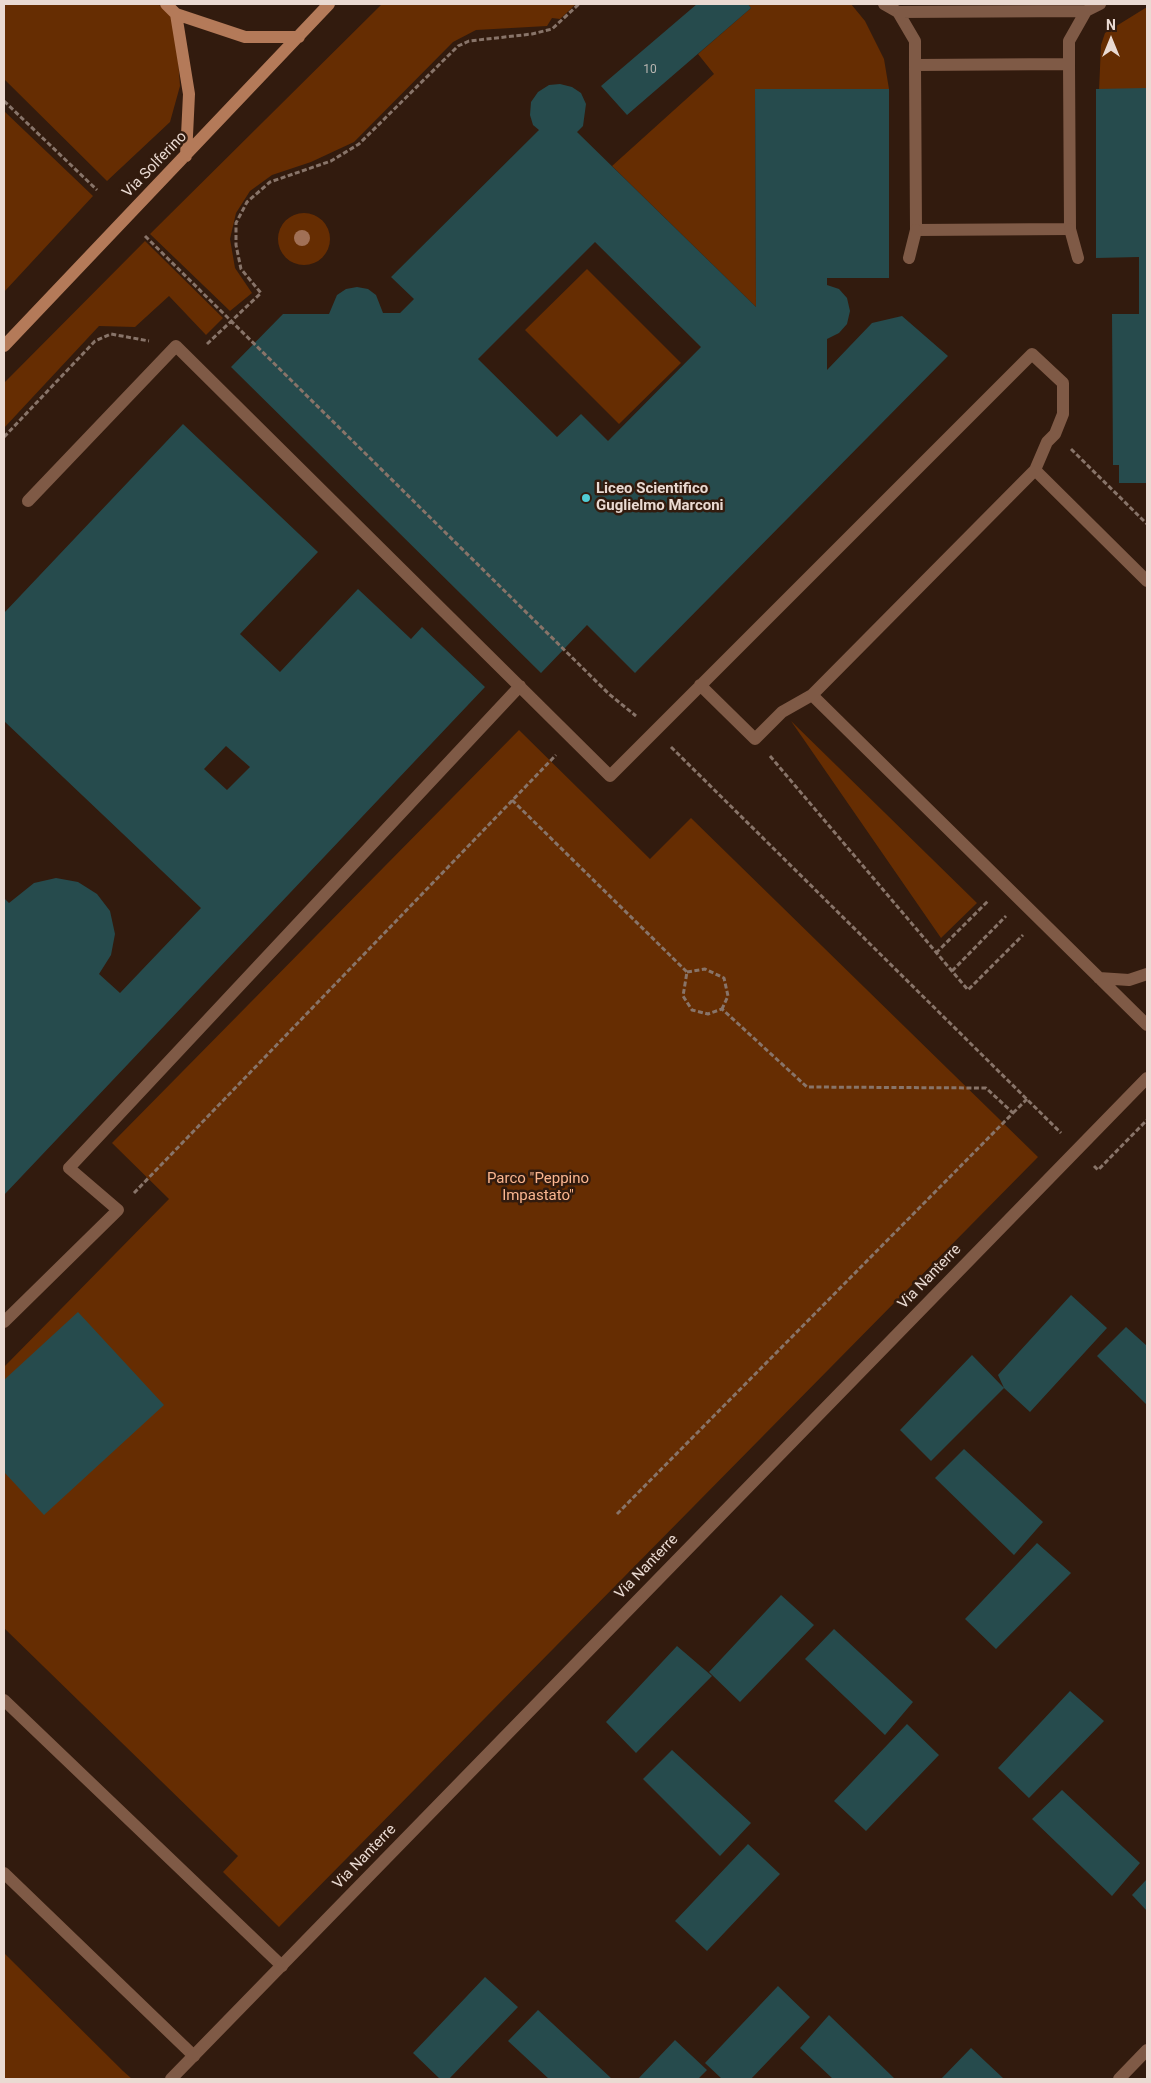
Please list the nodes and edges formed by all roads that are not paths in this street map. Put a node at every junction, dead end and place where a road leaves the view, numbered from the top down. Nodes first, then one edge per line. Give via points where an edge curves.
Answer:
1 (166, 4) edge
2 (329, 4) edge
3 (884, 4) edge
4 (1100, 4) edge
5 (1086, 11) junction
6 (898, 12) junction
7 (176, 14) junction
8 (299, 37) junction
9 (1069, 64) junction
10 (915, 65) junction
11 (186, 156) junction
12 (1070, 229) junction
13 (916, 230) junction
14 (909, 258) dead end
15 (1078, 258) dead end
16 (4, 346) edge
17 (1035, 470) junction
18 (28, 500) dead end
19 (1147, 581) edge
20 (700, 685) junction
21 (520, 686) junction
22 (812, 696) junction
23 (1147, 974) edge
24 (1100, 978) junction
25 (1147, 1025) edge
26 (1147, 1078) edge
27 (4, 1322) edge
28 (4, 1700) edge
29 (4, 1873) edge
30 (282, 1966) junction
31 (1147, 2050) edge
32 (194, 2056) junction
33 (171, 2079) edge
34 (1119, 2079) edge

1 - 7 main road
2 - 8 main road, Via Solferino
3 - 6 street
4 - 5 street
5 - 6 street
5 - 9 street via 1069,41
6 - 10 street via 915,41
7 - 8 main road via 245,37
7 - 11 main road via 189,94
8 - 11 main road, Via Solferino
9 - 10 street
9 - 12 street
10 - 13 street
11 - 16 main road, Via Solferino
12 - 13 street
12 - 15 street
13 - 14 street
17 - 19 street
17 - 20 street via 1063,414 1063,383 1032,354
17 - 22 street
18 - 21 street via 176,346
20 - 21 street via 610,776
20 - 22 street via 755,739 782,712
21 - 27 street via 69,1168 118,1210
22 - 24 street
23 - 24 street via 1129,980
24 - 25 street
26 - 30 street, Via Nanterre
28 - 30 street
29 - 32 street
30 - 32 street, Via Nanterre
31 - 34 street
32 - 33 street, Via Nanterre

